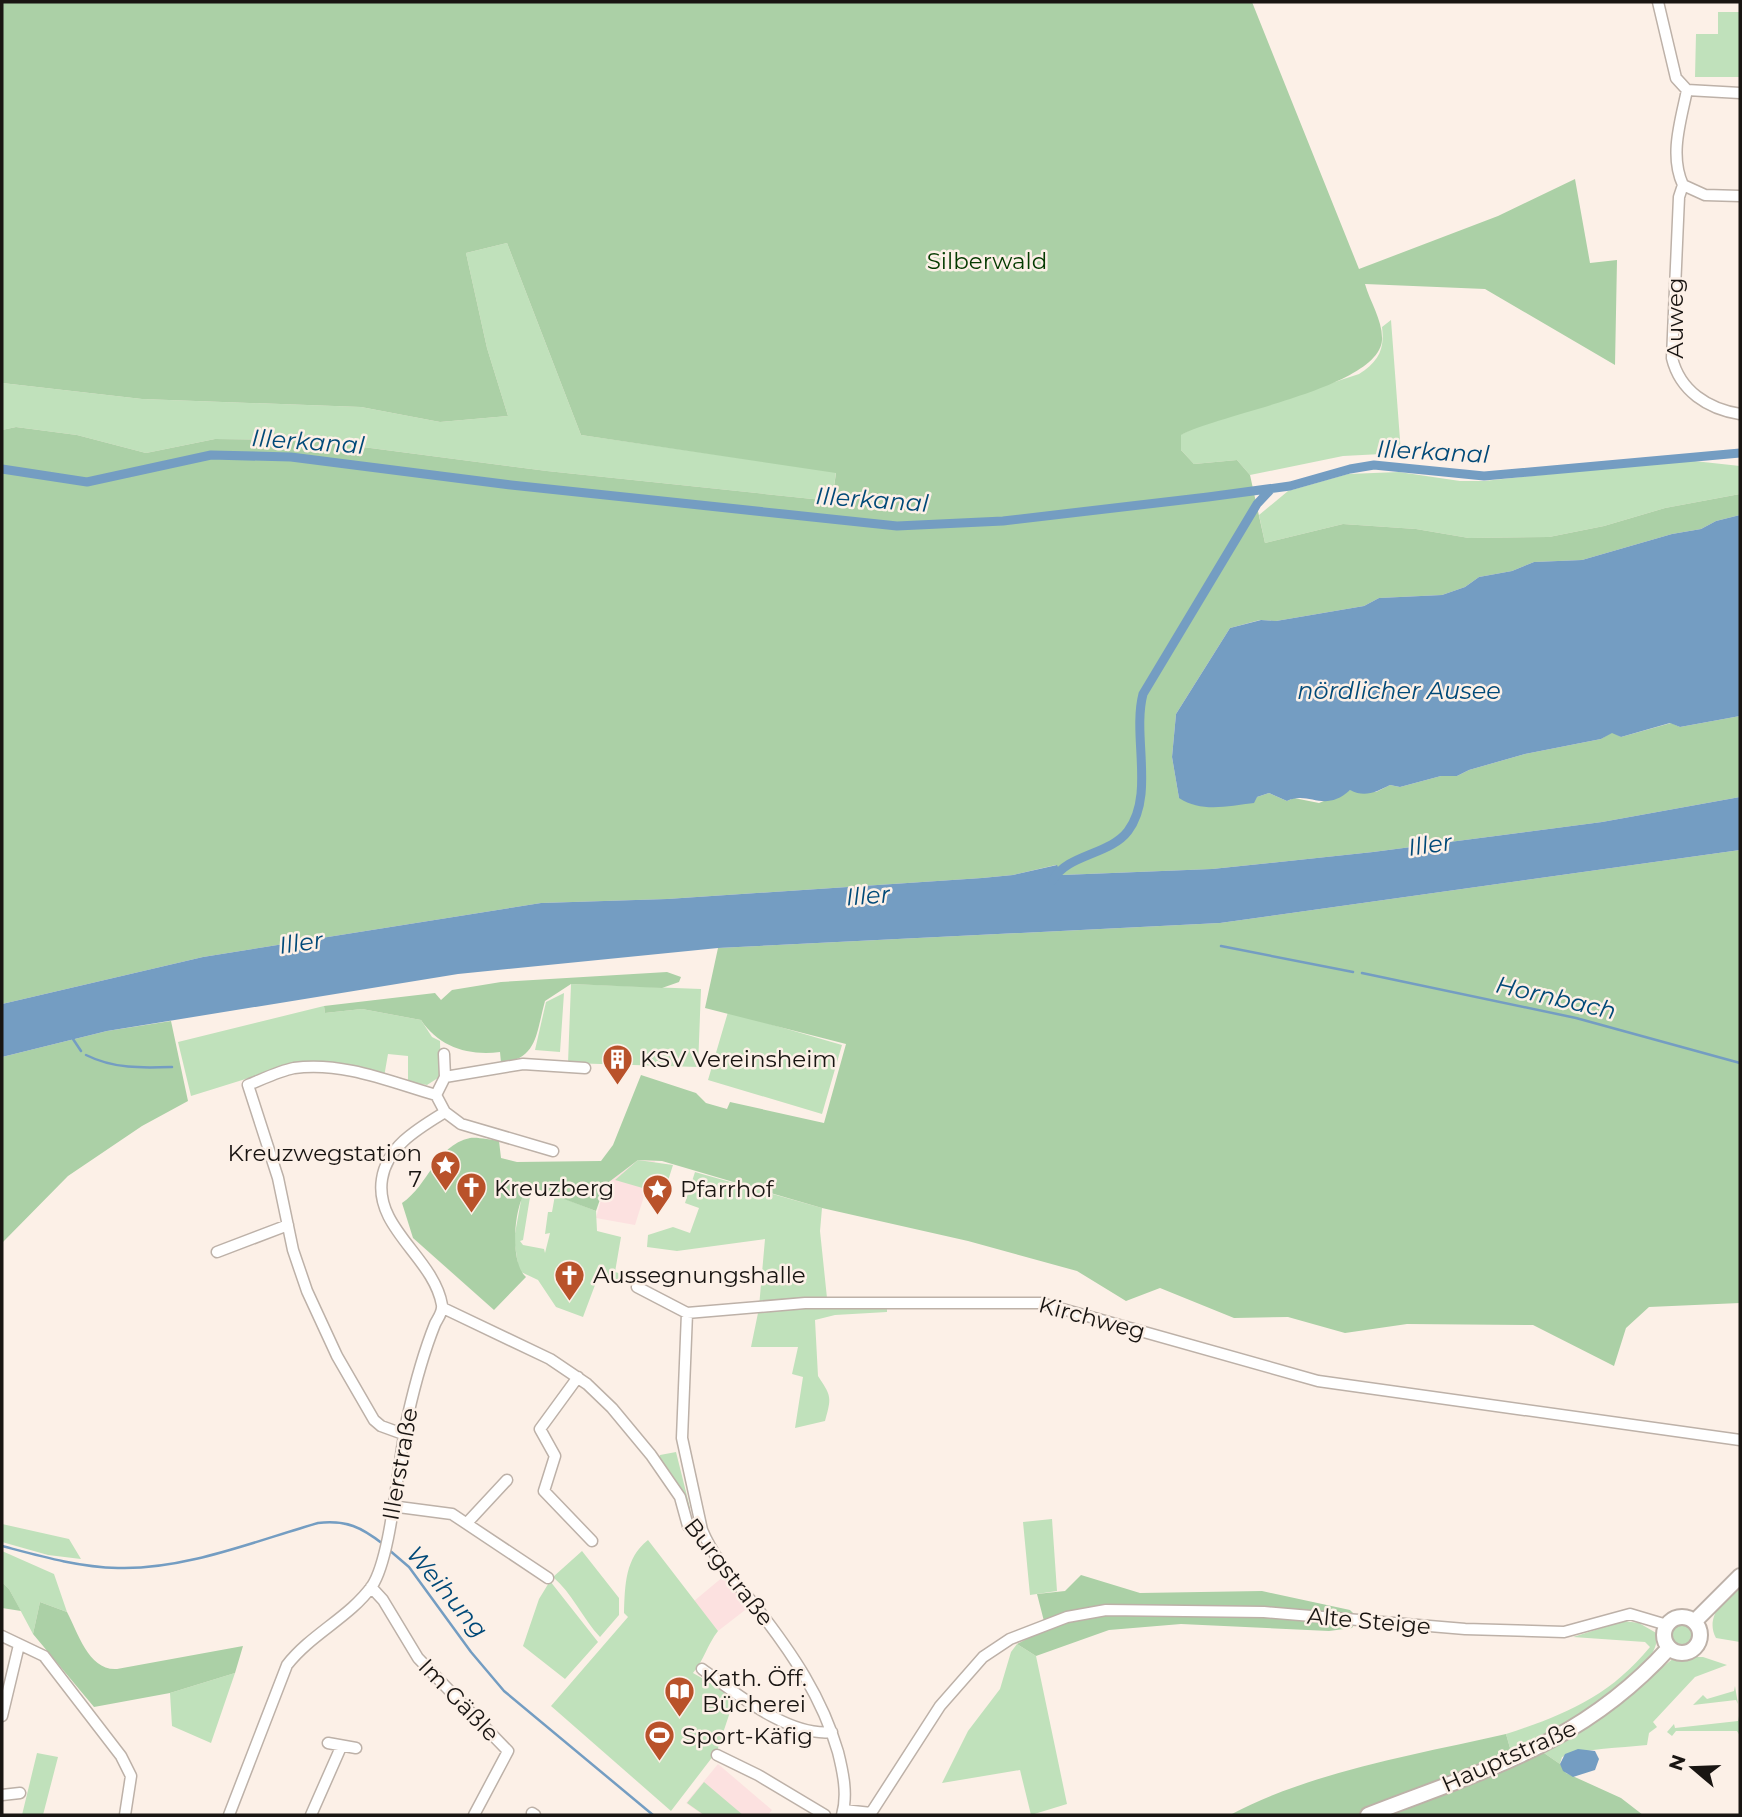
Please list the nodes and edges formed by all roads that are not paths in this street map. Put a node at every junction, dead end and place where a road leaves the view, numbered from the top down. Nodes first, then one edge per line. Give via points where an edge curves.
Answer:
1 (1658, 2) edge
2 (1687, 90) junction
3 (1740, 93) edge
4 (1683, 185) junction
5 (1740, 196) edge
6 (1740, 414) edge
7 (444, 1054) dead end
8 (585, 1068) dead end
9 (445, 1077) junction
10 (436, 1096) junction
11 (445, 1112) junction
12 (553, 1151) dead end
13 (288, 1225) junction
14 (217, 1252) dead end
15 (637, 1287) dead end
16 (443, 1308) junction
17 (687, 1314) junction
18 (577, 1378) junction
19 (403, 1434) junction
20 (1740, 1440) edge
21 (507, 1480) dead end
22 (391, 1506) junction
23 (467, 1523) junction
24 (702, 1530) junction
25 (592, 1541) dead end
26 (1740, 1576) edge
27 (548, 1578) dead end
28 (371, 1587) junction
29 (1695, 1621) junction
30 (1667, 1625) junction
31 (2, 1636) edge
32 (19, 1645) junction
33 (1669, 1648) junction
34 (702, 1669) dead end
35 (2, 1716) edge
36 (832, 1732) junction
37 (328, 1743) dead end
38 (341, 1747) junction
39 (356, 1748) dead end
40 (717, 1755) dead end
41 (20, 1793) dead end
42 (2, 1795) edge
43 (843, 1812) edge
44 (874, 1814) edge
45 (125, 1815) edge
46 (229, 1815) edge
47 (311, 1815) edge
48 (474, 1815) edge
49 (825, 1815) edge
50 (1368, 1815) edge

1 - 2 street via 1676,78
2 - 3 street
2 - 4 street, Auweg via 1677,141
4 - 5 street via 1705,195
4 - 6 street, Auweg via 1672,341 1675,369 1697,397
7 - 9 street
8 - 9 street via 523,1064
9 - 10 street
10 - 11 street
10 - 13 street via 348,1070 314,1066 290,1069 248,1085
11 - 12 street via 461,1124
11 - 16 street via 399,1145 382,1176 380,1193 387,1215 438,1290
13 - 14 street
13 - 19 street via 307,1291 337,1356 374,1419
15 - 17 street
16 - 18 street, Burgstraße via 550,1359
16 - 19 street, Illerstraße via 427,1344
17 - 20 street, Kirchweg via 805,1303 1027,1301 1318,1381
17 - 24 street via 682,1438
18 - 24 street, Burgstraße via 612,1408 652,1455 680,1497 688,1526
18 - 25 street via 540,1429 555,1456 544,1491
19 - 22 street, Illerstraße
21 - 23 street
22 - 23 street via 452,1514
22 - 28 street, Illerstraße via 384,1555
23 - 27 street
24 - 36 street, Burgstraße via 719,1564 783,1641 814,1689
26 - 29 main road
28 - 46 street, Illerstraße via 300,1647 287,1665
28 - 48 street, Im Gäßle via 418,1658 508,1751
29 - 30 main road via 1682,1616
29 - 33 main road via 1701,1635 1696,1647 1681,1653
30 - 33 main road via 1664,1637
30 - 44 street, Alte Steige via 1630,1614 1564,1632 1465,1629 1264,1612 1107,1610 1067,1617 1010,1639 975,1665 940,1706
31 - 32 street
32 - 35 street
32 - 45 street via 44,1656 121,1756 131,1776
33 - 50 main road, Hauptstraße via 1605,1709 1560,1737
34 - 36 street via 763,1712 810,1731
36 - 43 street, Burgstraße via 844,1783
37 - 38 street
38 - 39 street
38 - 47 street
40 - 49 street
41 - 42 street
43 - 44 street

